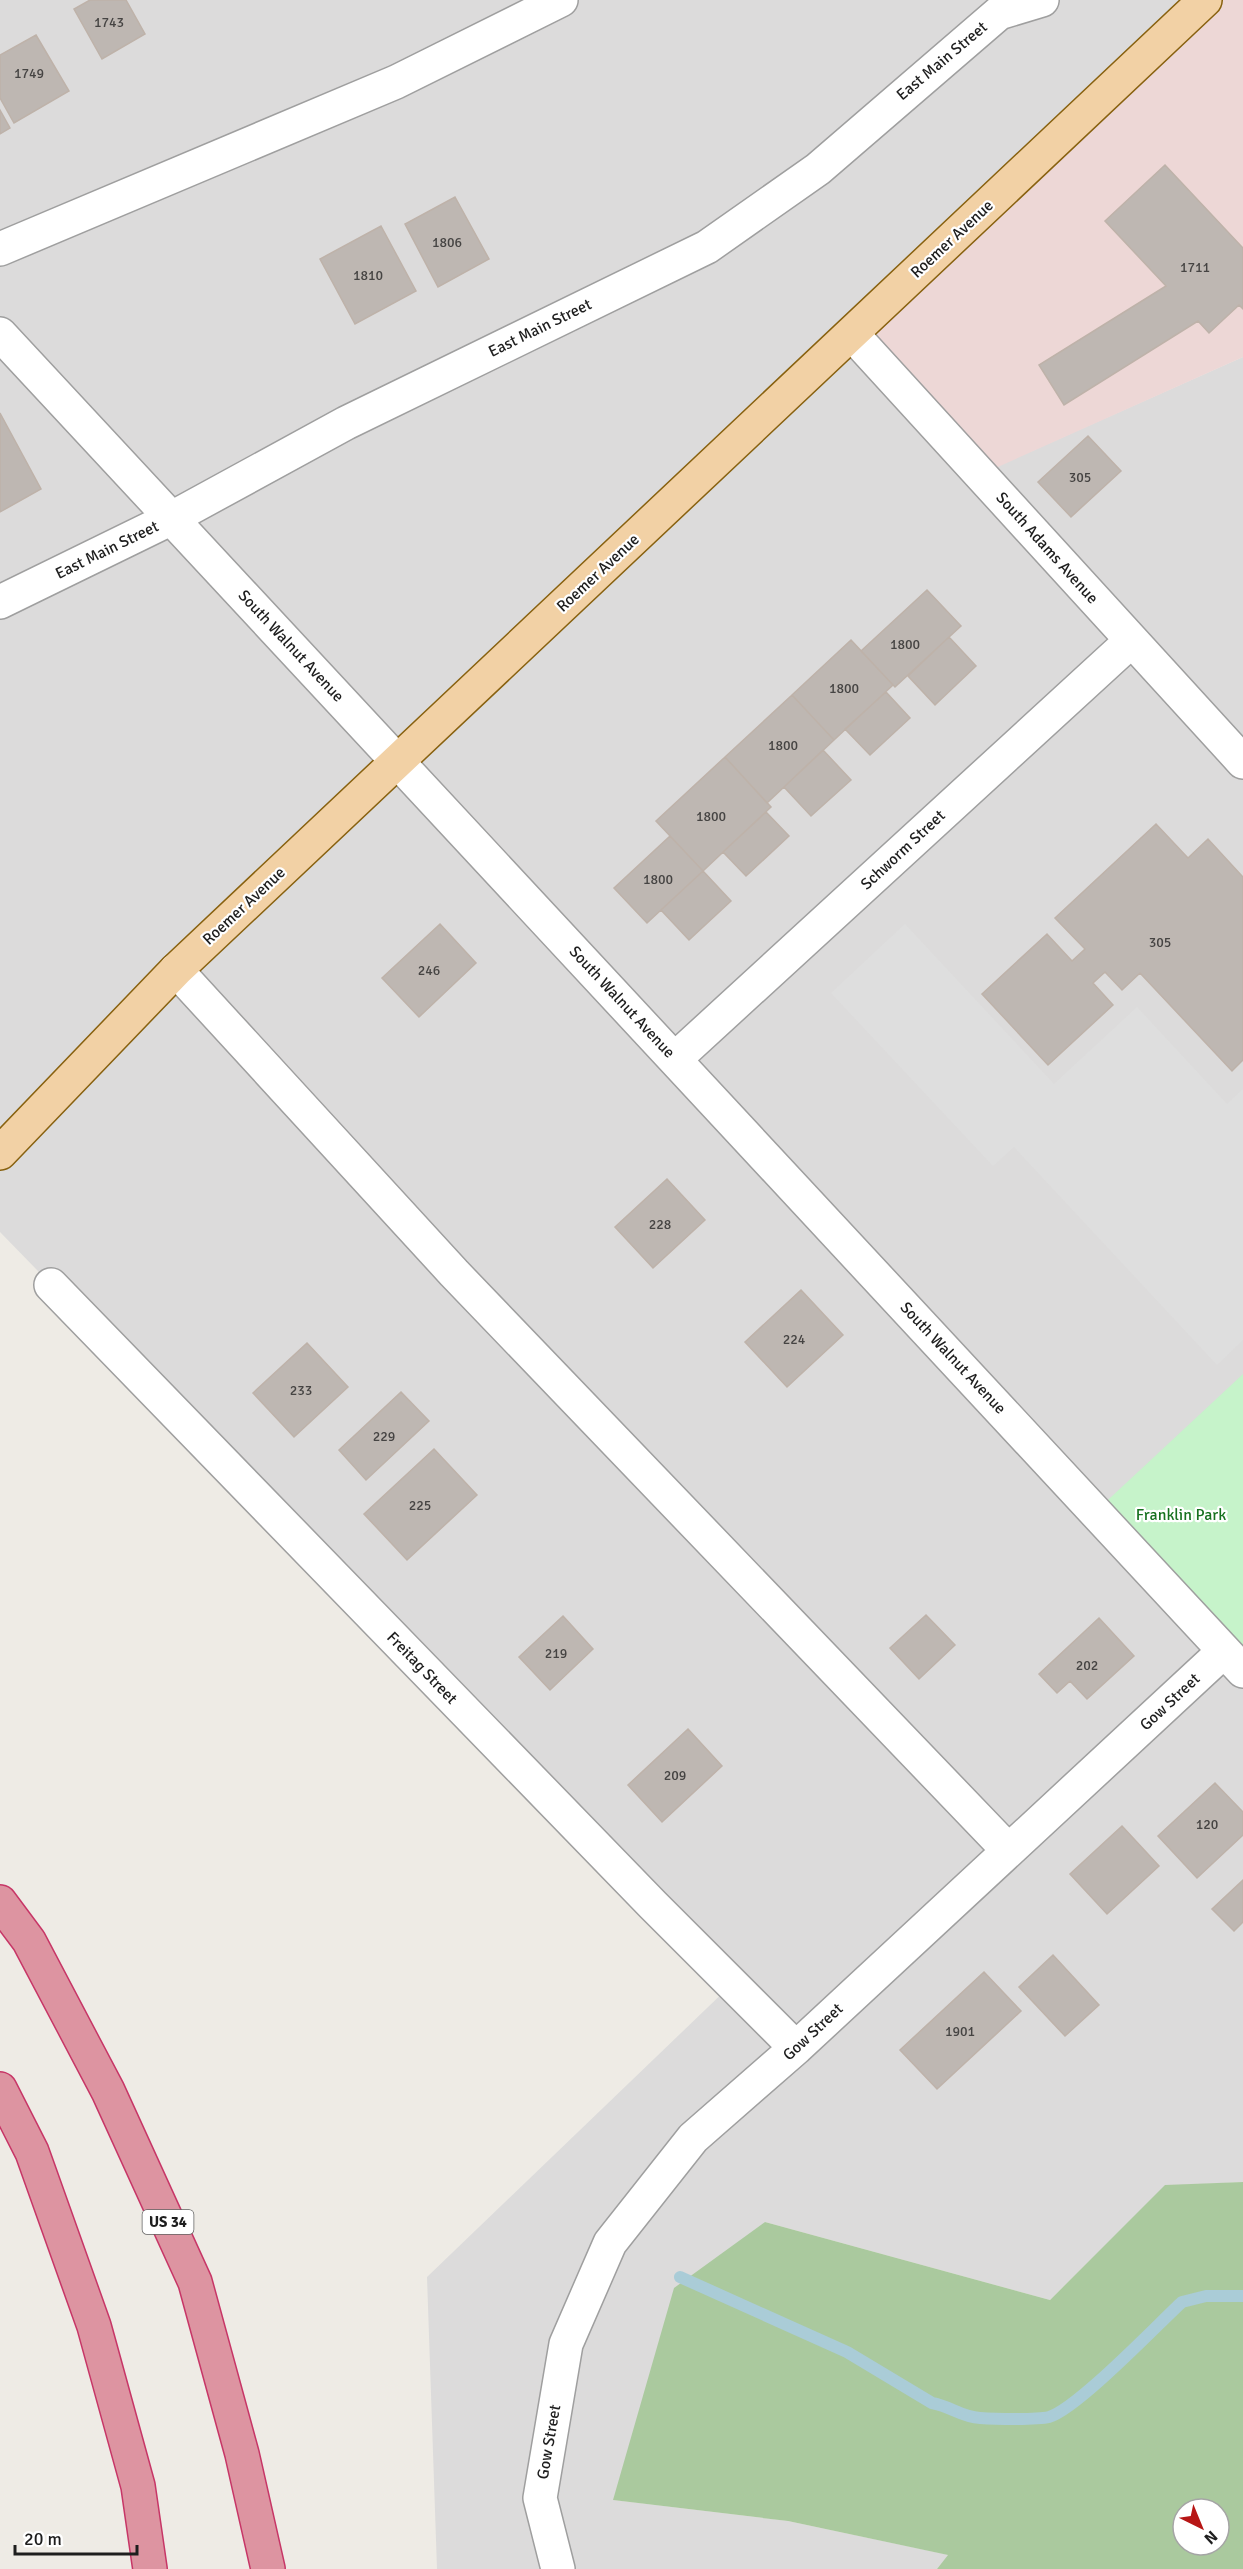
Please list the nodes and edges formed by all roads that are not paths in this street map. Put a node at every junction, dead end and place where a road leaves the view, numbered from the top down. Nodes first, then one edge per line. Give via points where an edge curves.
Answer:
1 (561, 0) edge
2 (1042, 0) edge
3 (1205, 0) edge
4 (0, 249) edge
5 (0, 334) edge
6 (852, 334) junction
7 (172, 518) junction
8 (0, 602) edge
9 (1131, 640) junction
10 (398, 762) junction
11 (1243, 762) edge
12 (176, 970) junction
13 (675, 1059) junction
14 (0, 1153) edge
15 (51, 1285) dead end
16 (1234, 1661) edge
17 (1008, 1850) junction
18 (0, 1902) edge
19 (796, 2049) junction
20 (0, 2089) edge
21 (150, 2569) edge
22 (268, 2569) edge
23 (558, 2569) edge

1 - 4 street via 396,82
2 - 7 street, East Main Street via 999,13 818,169 707,247 346,423
3 - 6 main road, Roemer Avenue
5 - 7 street, South Walnut Avenue
6 - 9 street, South Adams Avenue
6 - 10 main road, Roemer Avenue
7 - 8 street, East Main Street
7 - 10 street, South Walnut Avenue
9 - 11 street, South Adams Avenue
9 - 13 street, Schworm Street
10 - 12 main road, Roemer Avenue
10 - 13 street, South Walnut Avenue
12 - 14 main road, Roemer Avenue
12 - 17 street via 454,1273
13 - 16 street, South Walnut Avenue
15 - 19 street, Freitag Street
16 - 17 street, Gow Street
17 - 19 street, Gow Street
18 - 22 highway, US 34 via 29,1941 108,2091 195,2282 242,2454
19 - 23 street, Gow Street via 693,2138 610,2243 566,2344 540,2498
20 - 21 highway via 32,2152 94,2326 138,2486

